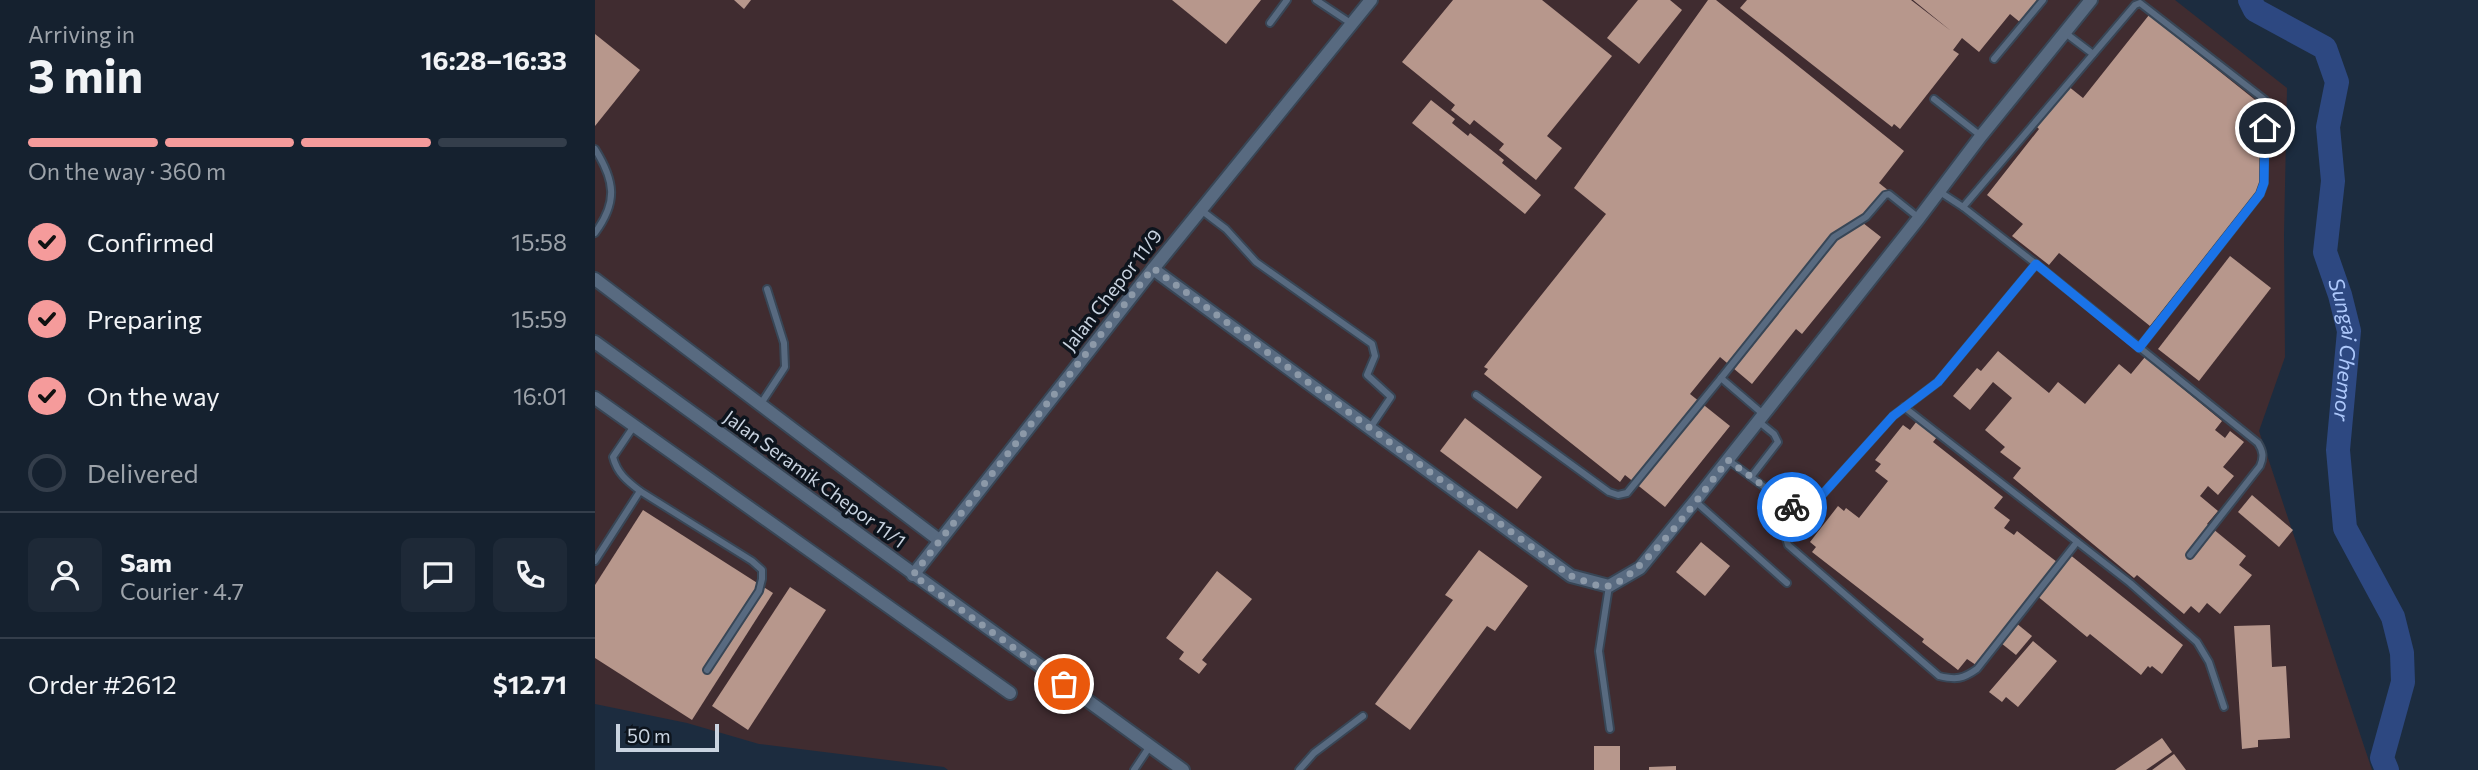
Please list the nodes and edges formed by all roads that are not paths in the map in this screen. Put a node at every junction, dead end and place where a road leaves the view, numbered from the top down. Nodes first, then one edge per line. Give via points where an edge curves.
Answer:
1 (1287, 0) edge
2 (1316, 0) edge
3 (1371, 0) edge
4 (2043, 0) edge
5 (2086, 2) edge
6 (1270, 23) dead end
7 (1352, 24) junction
8 (2064, 33) junction
9 (2093, 54) junction
10 (1994, 59) dead end
11 (1934, 99) dead end
12 (1982, 136) junction
13 (595, 149) edge
14 (1939, 191) junction
15 (1963, 207) junction
16 (1201, 210) junction
17 (1919, 218) junction
18 (595, 233) edge
19 (2036, 264) junction
20 (1153, 268) junction
21 (595, 279) edge
22 (767, 289) dead end
23 (595, 342) edge
24 (2139, 348) junction
25 (1721, 378) junction
26 (1476, 395) dead end
27 (595, 398) edge
28 (760, 405) junction
29 (1904, 407) junction
30 (1760, 417) junction
31 (634, 426) junction
32 (1370, 428) junction
33 (1728, 460) junction
34 (1751, 477) junction
35 (640, 491) junction
36 (1695, 502) junction
37 (1803, 516) junction
38 (939, 540) junction
39 (2077, 542) junction
40 (2190, 555) dead end
41 (595, 561) edge
42 (913, 575) junction
43 (1787, 583) dead end
44 (1609, 586) junction
45 (707, 670) dead end
46 (1010, 693) dead end
47 (2224, 707) dead end
48 (1363, 716) dead end
49 (1610, 729) dead end
50 (1150, 746) junction
51 (1134, 770) edge
52 (1183, 770) edge
53 (1299, 770) edge

1 - 6 lane
2 - 7 lane
3 - 7 street, Jalan Chepor 11/9
4 - 10 lane
5 - 8 street
7 - 16 street, Jalan Chepor 11/9
8 - 9 lane
8 - 12 street
9 - 15 lane
9 - 24 lane via 2140,3 2265,100 2260,194
11 - 12 lane
12 - 14 street
13 - 18 lane via 608,170 612,196
14 - 15 lane
14 - 17 street
15 - 19 lane
16 - 20 street, Jalan Chepor 11/9
16 - 32 lane via 1256,262 1372,344 1375,356 1367,376 1391,397
17 - 25 lane via 1885,195 1866,217 1834,237
17 - 30 street
19 - 24 lane
19 - 29 lane via 1938,382
20 - 32 street
20 - 38 street, Jalan Chepor 11/9
21 - 28 street
22 - 28 lane via 784,343 785,367
23 - 42 street, Jalan Seramik Chepor 11/1
24 - 40 lane via 2262,449 2260,466
25 - 26 lane via 1627,493 1618,495
25 - 30 lane
27 - 31 street
28 - 38 street
29 - 37 lane
29 - 39 lane
30 - 33 street
30 - 34 lane via 1778,442
31 - 35 lane via 613,457 624,478
31 - 46 street
32 - 44 street via 1571,576
33 - 34 lane
33 - 36 street
34 - 37 lane
35 - 41 lane
35 - 45 lane via 762,570 759,591
36 - 43 lane
36 - 44 street via 1640,568
37 - 39 lane via 1786,538 1788,545 1939,676 1952,679 1964,678 1977,669
38 - 42 street, Jalan Chepor 11/9
39 - 47 lane via 2197,642
42 - 50 street, Jalan Seramik Chepor 11/1
44 - 49 lane via 1599,650
48 - 53 lane
50 - 51 lane
50 - 52 street, Jalan Seramik Chepor 11/1

